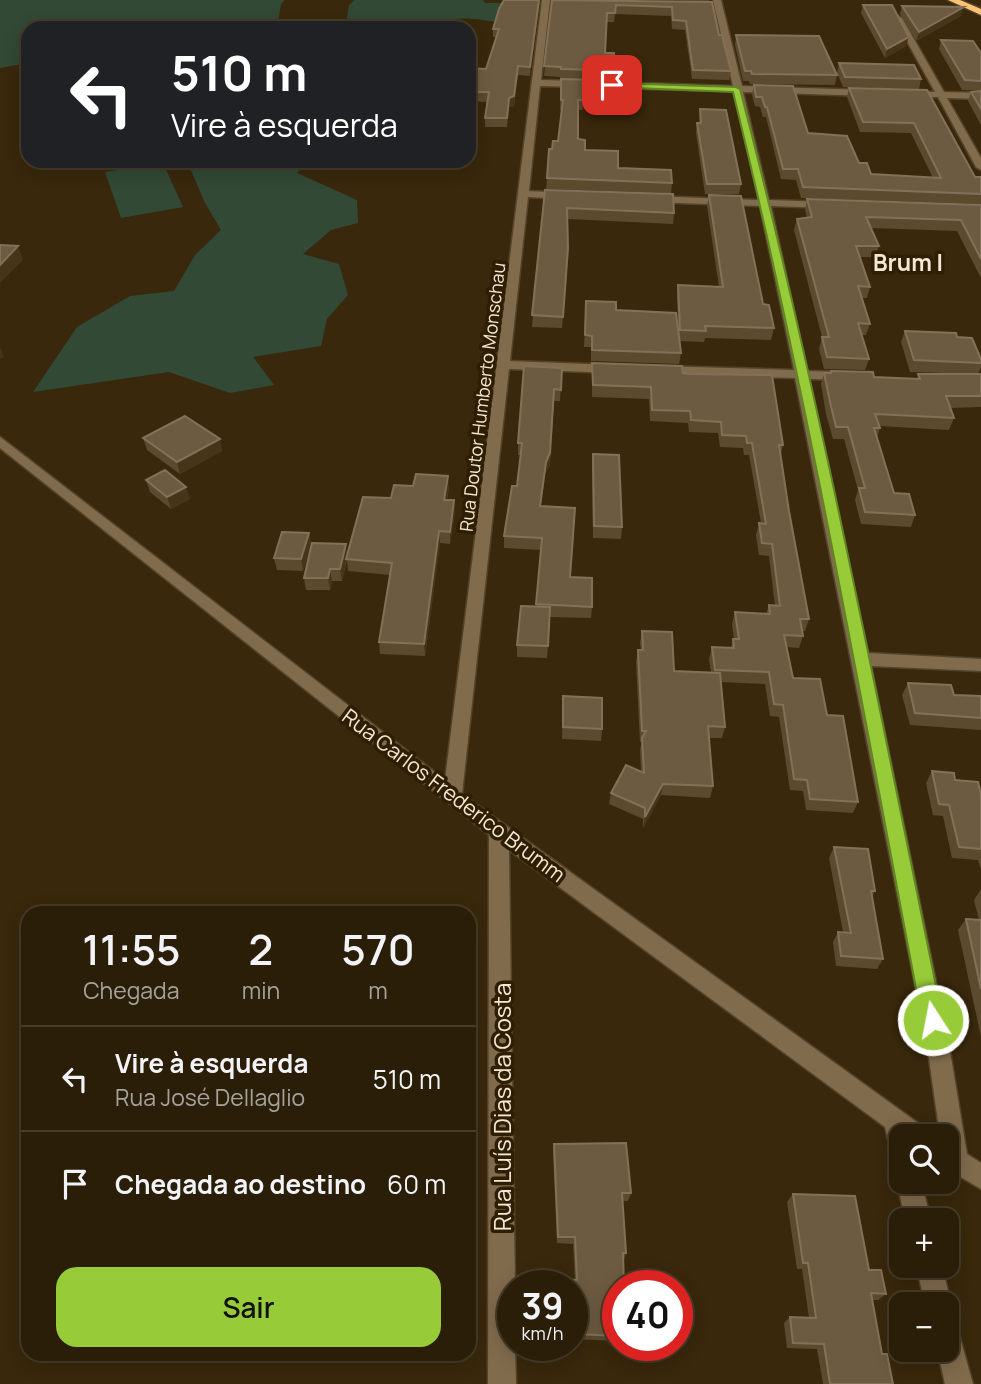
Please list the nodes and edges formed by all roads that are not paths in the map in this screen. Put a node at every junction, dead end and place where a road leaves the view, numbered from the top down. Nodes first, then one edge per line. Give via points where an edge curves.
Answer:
1 (952, 0) edge
2 (550, 2) edge
3 (713, 4) edge
4 (981, 12) edge
5 (896, 15) edge
6 (538, 83) junction
7 (591, 85) edge
8 (604, 85) edge
9 (736, 89) junction
10 (886, 93) edge
11 (900, 94) edge
12 (941, 95) junction
13 (981, 96) edge
14 (981, 167) edge
15 (524, 194) junction
16 (577, 196) edge
17 (644, 198) edge
18 (765, 203) junction
19 (846, 205) edge
20 (503, 365) junction
21 (624, 369) edge
22 (651, 370) edge
23 (800, 375) junction
24 (856, 377) edge
25 (0, 441) edge
26 (861, 659) junction
27 (981, 665) edge
28 (452, 797) junction
29 (499, 831) junction
30 (895, 1122) joint
31 (898, 1124) edge
32 (947, 1124) edge
33 (959, 1163) edge
34 (981, 1177) edge
35 (953, 1362) edge
36 (502, 1384) edge
37 (959, 1384) edge

1 - 4 highway
2 - 6 street, Rua Doutor Humberto Monschau
3 - 9 street
5 - 12 street
6 - 7 street
6 - 15 street, Rua Doutor Humberto Monschau
8 - 9 street
9 - 10 street
9 - 18 street
11 - 12 street
12 - 13 street
12 - 14 street
15 - 16 street
15 - 20 street, Rua Doutor Humberto Monschau
17 - 18 street
18 - 19 street
18 - 23 street
20 - 21 street
20 - 28 street, Rua Doutor Humberto Monschau
22 - 23 street
23 - 24 street
23 - 26 street
25 - 28 street, Rua Carlos Frederico Brumm
26 - 27 street
26 - 32 street via 938,1045
28 - 29 street, Rua Carlos Frederico Brumm
29 - 30 street, Rua Carlos Frederico Brumm
29 - 36 street, Rua Luís Dias da Costa
30 - 31 street, Rua Carlos Frederico Brumm
33 - 34 street
35 - 37 street

